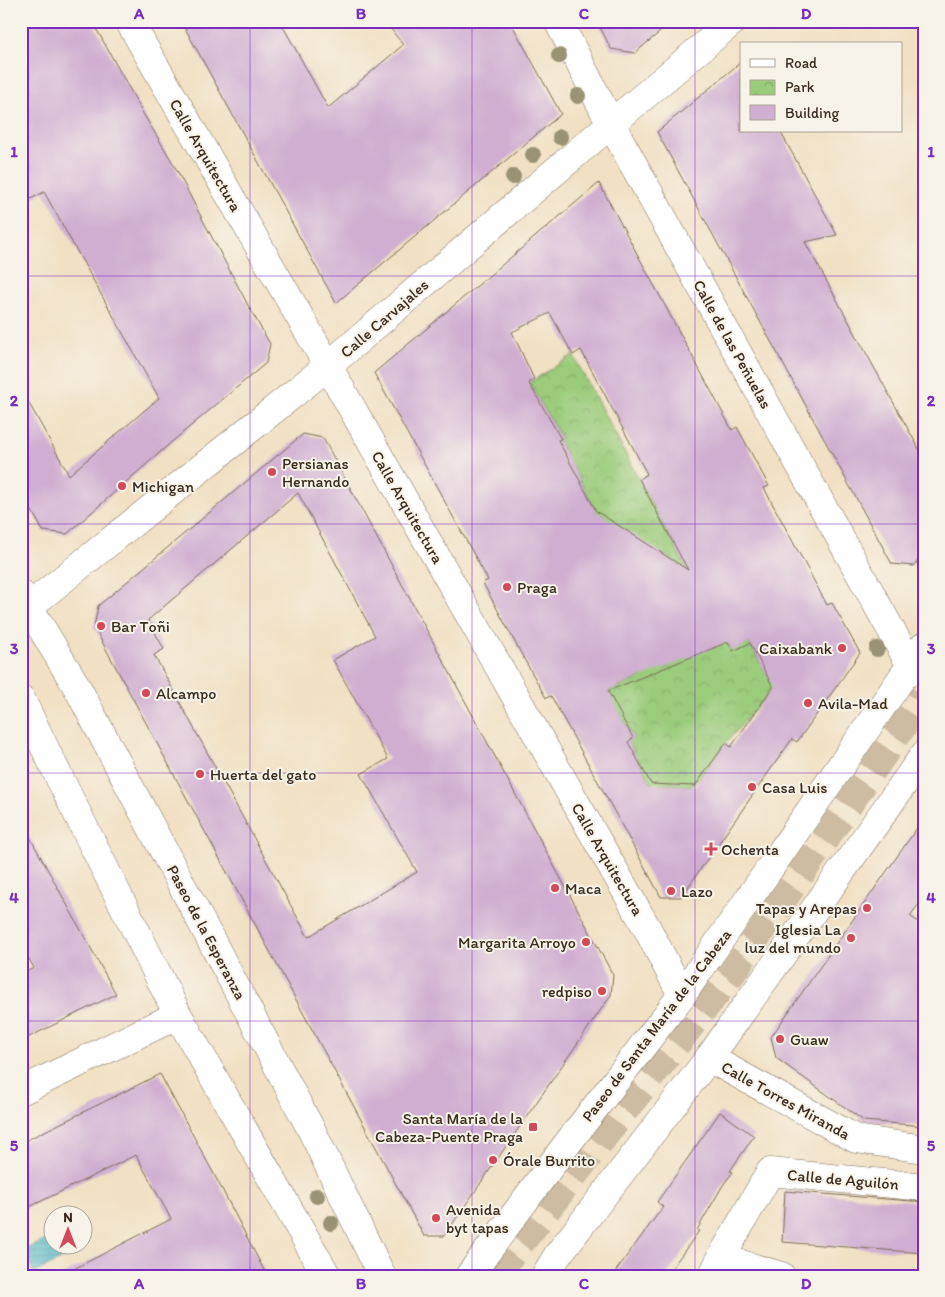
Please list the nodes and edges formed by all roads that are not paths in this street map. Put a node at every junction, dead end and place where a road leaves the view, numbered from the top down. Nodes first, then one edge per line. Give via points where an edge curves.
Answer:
1 (129, 21) edge
2 (558, 21) edge
3 (733, 21) edge
4 (611, 124) junction
5 (328, 366) junction
6 (24, 605) edge
7 (919, 662) edge
8 (21, 698) edge
9 (924, 755) edge
10 (682, 995) junction
11 (178, 1015) junction
12 (709, 1058) junction
13 (21, 1091) edge
14 (924, 1149) edge
15 (924, 1187) edge
16 (717, 1267) edge
17 (326, 1276) edge
18 (382, 1276) edge
19 (469, 1276) edge
20 (545, 1276) edge
21 (781, 1276) edge

1 - 5 street, Calle Arquitectura
2 - 4 street, Calle de las Peñuelas
3 - 4 street, Calle Carvajales
4 - 5 street, Calle Carvajales
4 - 7 street, Calle de las Peñuelas
5 - 6 street, Calle Carvajales
5 - 10 street, Calle Arquitectura
6 - 18 street, Paseo de la Esperanza via 77,687 312,1131
7 - 10 street, Paseo de Santa María de la Cabeza
8 - 11 street
9 - 12 street
10 - 19 street, Paseo de Santa María de la Cabeza
11 - 13 street
11 - 17 street
12 - 14 street, Calle Torres Miranda via 856,1139
12 - 20 street
15 - 16 street, Calle de Aguilón via 770,1172
16 - 21 street, Calle de Aguilón

